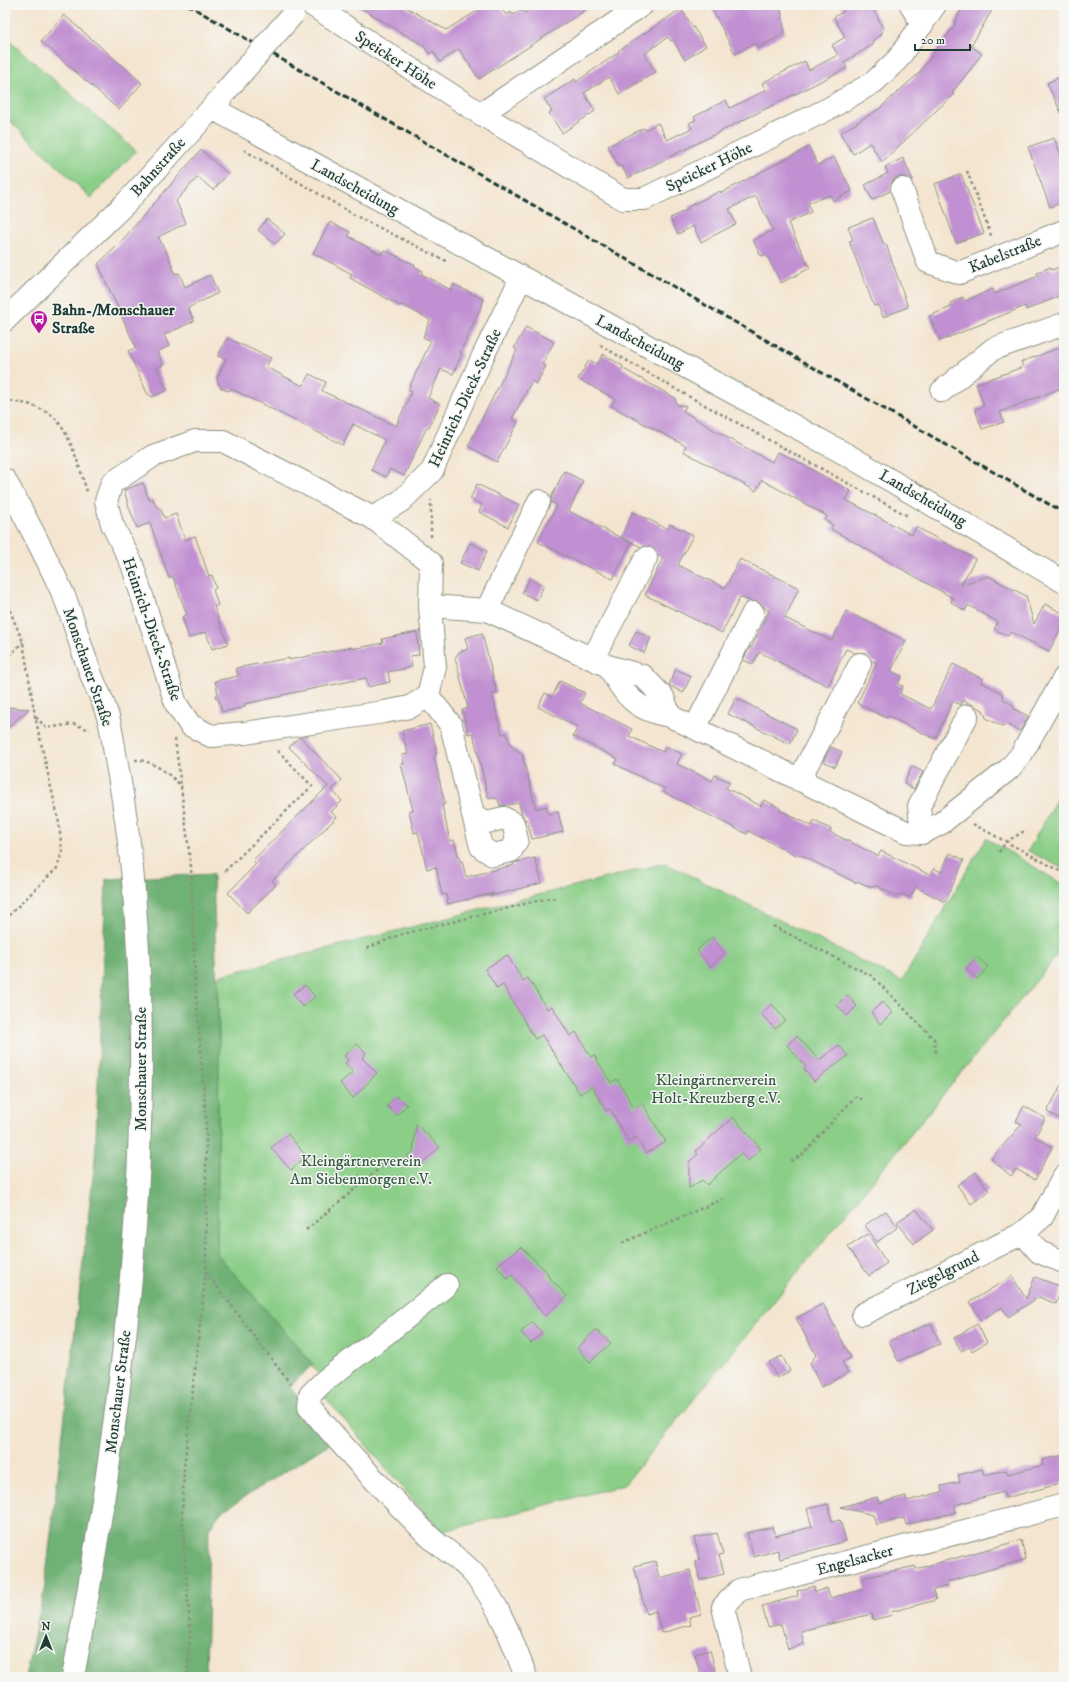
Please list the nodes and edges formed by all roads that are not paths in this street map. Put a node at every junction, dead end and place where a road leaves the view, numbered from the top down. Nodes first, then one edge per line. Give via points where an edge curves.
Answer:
1 (642, 5) edge
2 (911, 5) edge
3 (934, 5) edge
4 (302, 8) edge
5 (922, 25) junction
6 (219, 100) junction
7 (481, 114) junction
8 (902, 189) dead end
9 (1064, 231) edge
10 (521, 278) junction
11 (5, 320) edge
12 (1064, 324) edge
13 (942, 390) dead end
14 (5, 480) edge
15 (539, 501) dead end
16 (373, 518) junction
17 (646, 558) dead end
18 (1064, 582) edge
19 (430, 606) junction
20 (487, 610) junction
21 (753, 613) dead end
22 (600, 662) junction
23 (860, 664) dead end
24 (1064, 678) edge
25 (428, 696) junction
26 (967, 716) dead end
27 (695, 728) junction
28 (799, 780) junction
29 (474, 816) dead end
30 (922, 833) junction
31 (1064, 1176) edge
32 (1023, 1233) junction
33 (1064, 1262) edge
34 (446, 1285) dead end
35 (863, 1314) dead end
36 (1064, 1505) edge
37 (73, 1677) edge
38 (526, 1677) edge
39 (740, 1677) edge

1 - 7 street
2 - 5 street
3 - 5 street, Speicker Höhe
4 - 6 street, Bahnstraße, bridge
4 - 7 street, Speicker Höhe
5 - 7 street, Speicker Höhe via 898,59 874,82 830,108 644,199 623,199
6 - 10 street, Landscheidung
6 - 11 street, Bahnstraße via 127,202
8 - 9 street, Kabelstraße via 928,262 959,273
10 - 16 street, Heinrich-Dieck-Straße via 432,471 401,501
10 - 18 street, Landscheidung via 849,456
12 - 13 street via 993,349
14 - 37 street, Monschauer Straße via 34,531 65,599 90,674 107,713 132,862 140,958 143,1047 141,1140 121,1379
15 - 20 street
16 - 19 street, Heinrich-Dieck-Straße via 431,564
16 - 25 street, Heinrich-Dieck-Straße via 223,441 195,441 153,456 112,482 106,501 112,524 132,564 176,704 190,725 211,736 259,731 410,707
17 - 22 street
19 - 20 street
19 - 25 street via 435,667
20 - 22 street
21 - 27 street
22 - 27 street via 643,676 663,697 670,716
23 - 28 street
24 - 30 street via 1021,755 1009,769 954,814
25 - 29 street via 451,725
26 - 30 street via 919,806
27 - 28 street
28 - 30 street via 906,832
31 - 32 street, Ziegelgrund via 1042,1217
32 - 33 street via 1039,1252
32 - 35 street, Ziegelgrund
34 - 38 street via 324,1381 310,1395 309,1406 344,1449 432,1538 474,1574 501,1617
36 - 39 street, Engelsacker via 739,1590 723,1607

